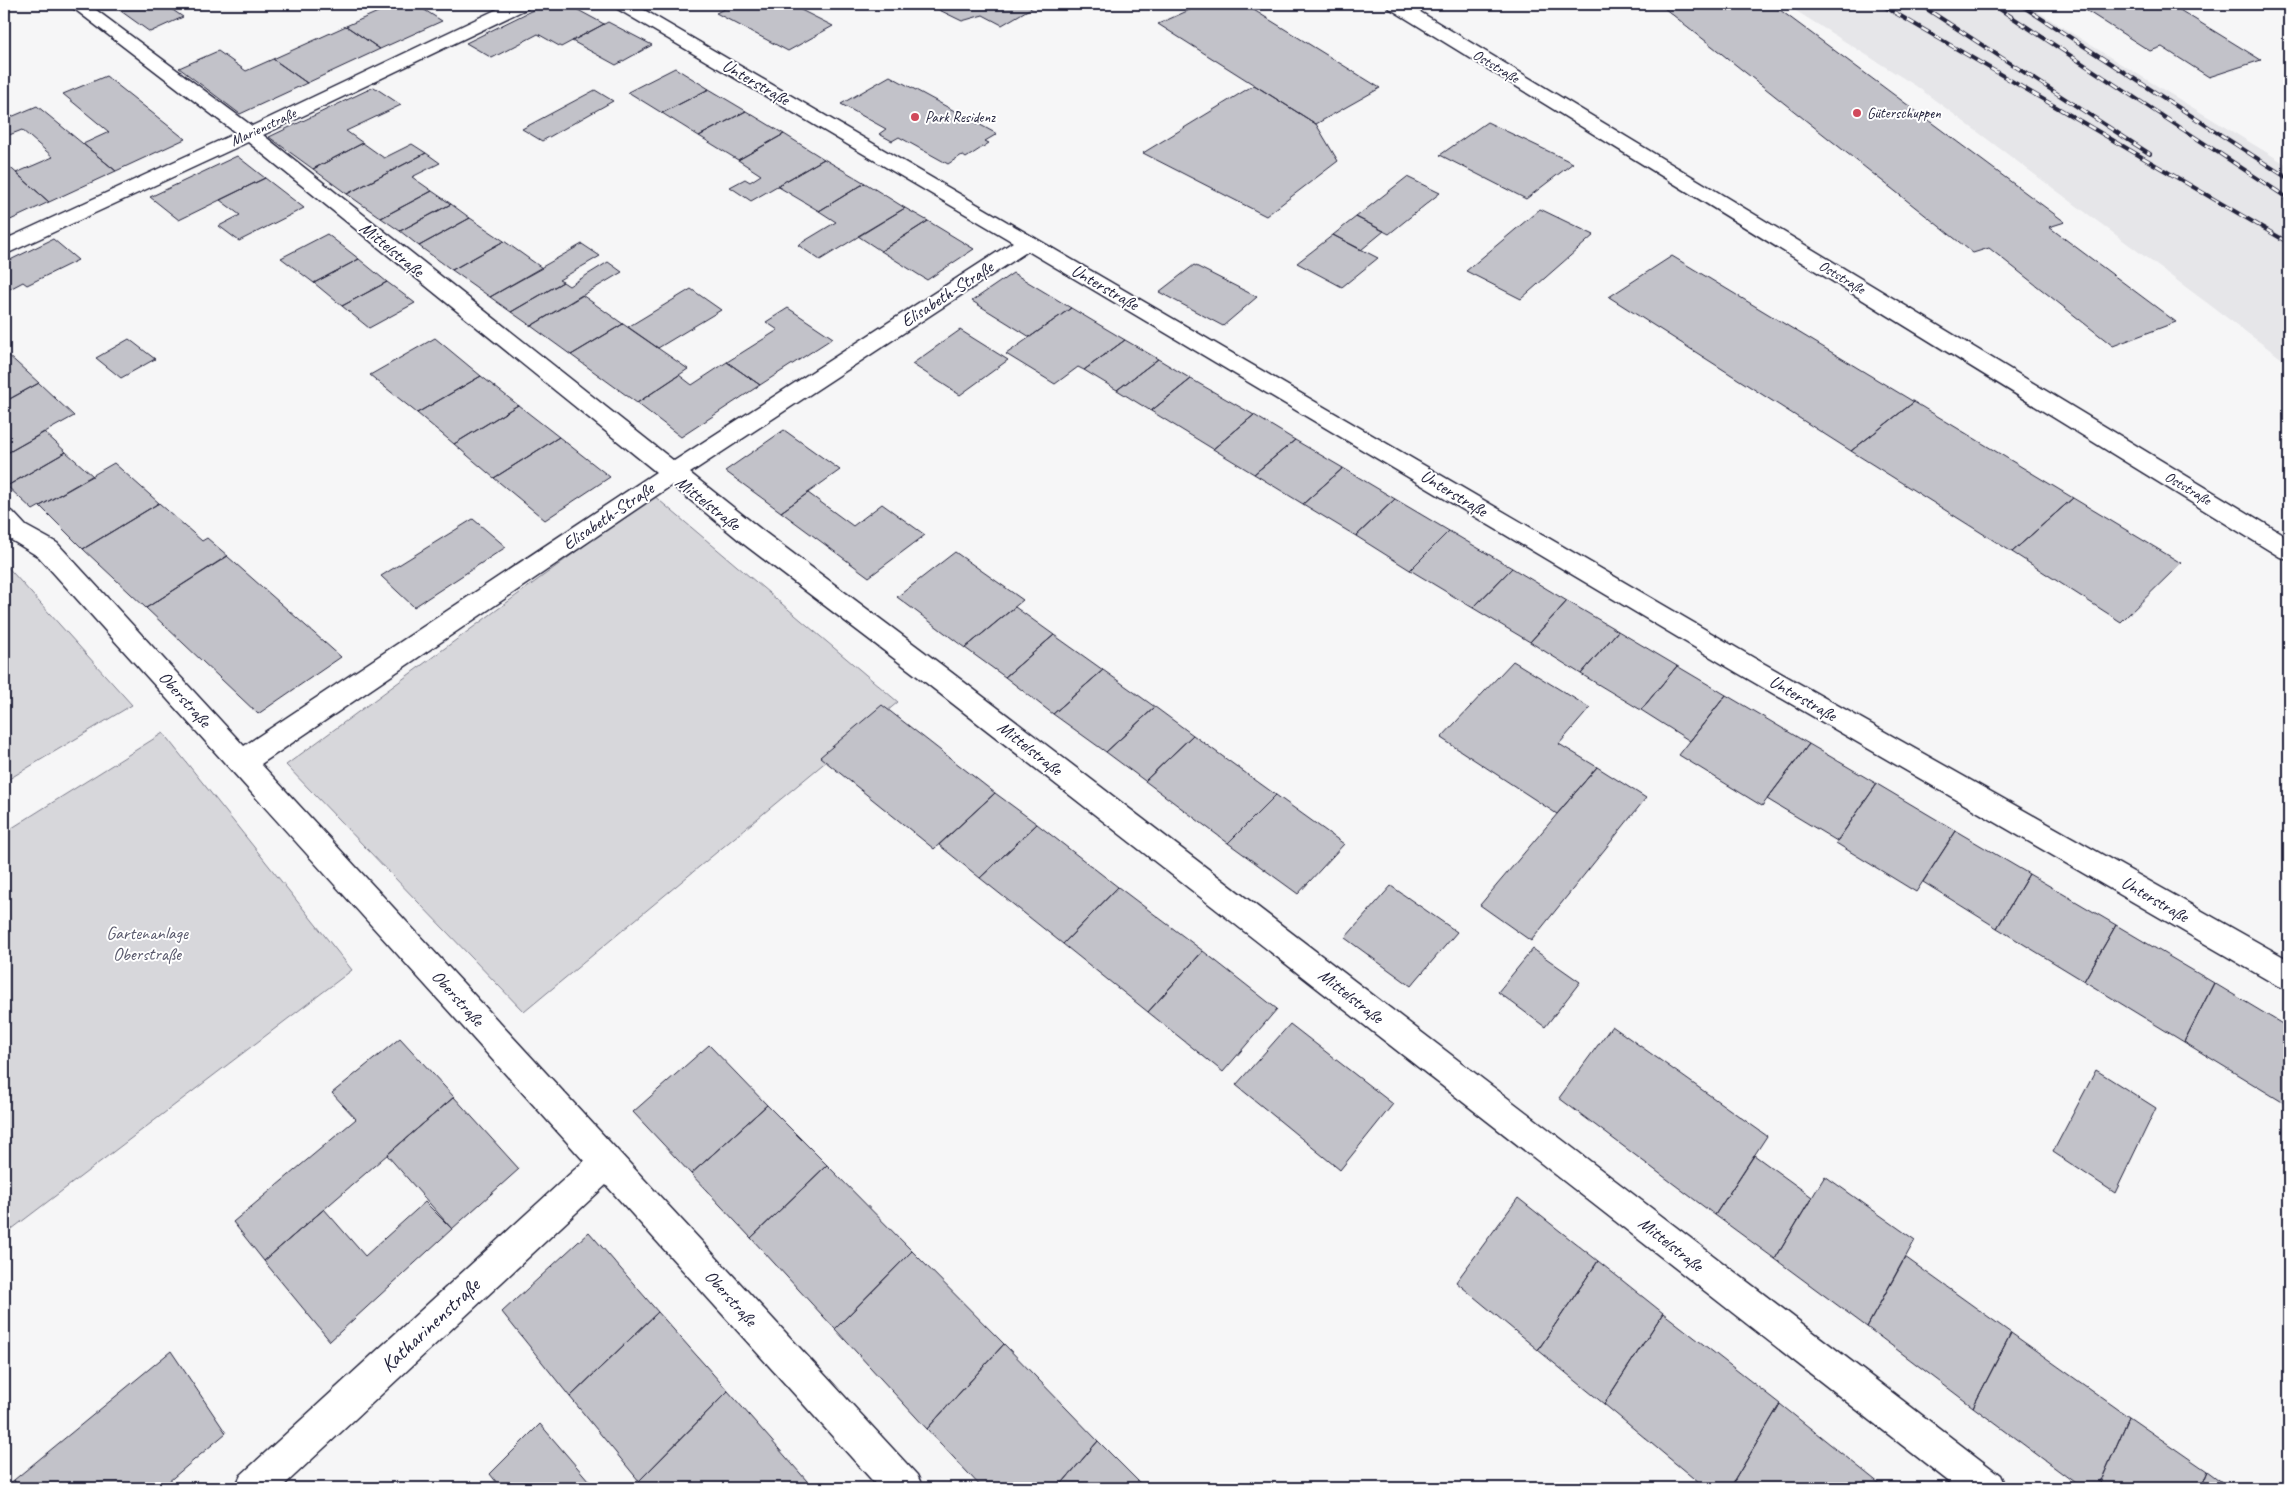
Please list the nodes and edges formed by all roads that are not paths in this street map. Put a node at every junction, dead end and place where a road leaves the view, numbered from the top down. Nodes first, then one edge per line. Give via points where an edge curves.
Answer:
1 (77, 4) edge
2 (522, 4) edge
3 (622, 4) edge
4 (1395, 4) edge
5 (250, 134) junction
6 (1027, 242) junction
7 (4, 248) edge
8 (671, 474) junction
9 (4, 518) edge
10 (2289, 550) edge
11 (242, 762) junction
12 (2289, 976) edge
13 (607, 1162) junction
14 (254, 1488) edge
15 (904, 1488) edge
16 (1987, 1488) edge

1 - 5 street, Mittelstraße
2 - 5 street, Marienstraße
3 - 6 street, Unterstraße
4 - 10 street, Oststraße
5 - 7 street, Marienstraße
5 - 8 street, Mittelstraße
6 - 8 street, Elisabeth-Straße
6 - 12 street, Unterstraße via 1745,665
8 - 11 street, Elisabeth-Straße
8 - 16 street, Mittelstraße
9 - 11 street, Oberstraße via 17,532 48,550
11 - 13 street, Oberstraße
13 - 14 street, Katharinenstraße
13 - 15 street, Oberstraße

